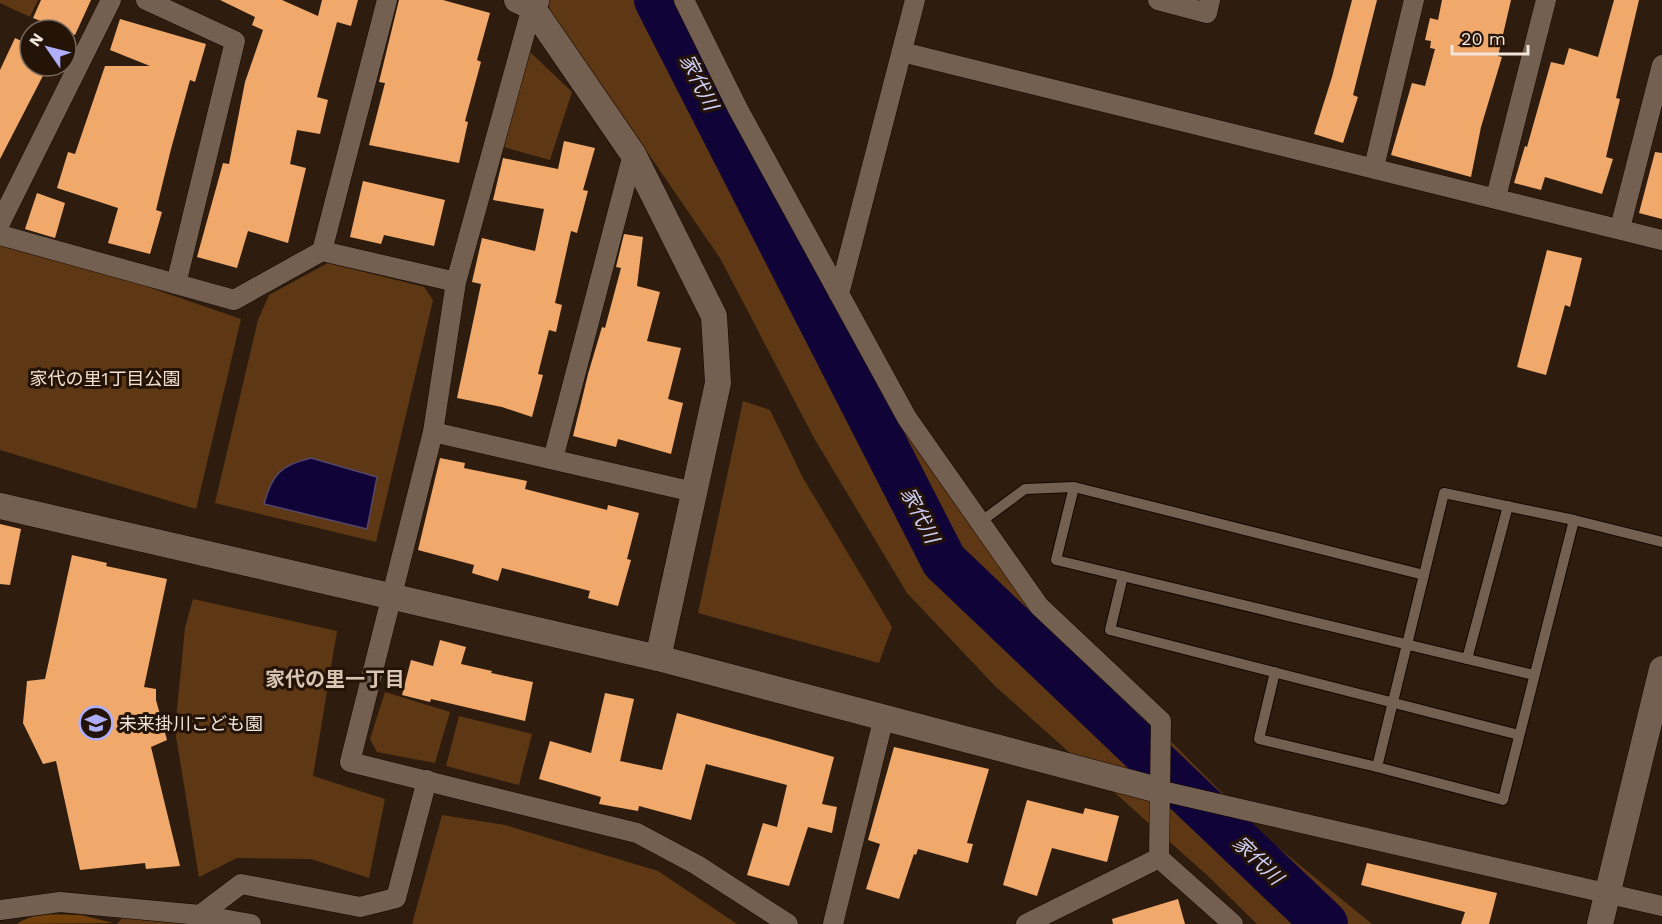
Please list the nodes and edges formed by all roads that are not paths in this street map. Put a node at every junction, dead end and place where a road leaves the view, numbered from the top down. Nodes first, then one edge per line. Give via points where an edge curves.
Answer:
1 (111, 0) edge
2 (146, 0) edge
3 (387, 0) edge
4 (684, 0) edge
5 (915, 0) edge
6 (1158, 0) edge
7 (1210, 0) edge
8 (1414, 0) edge
9 (1546, 0) edge
10 (530, 2) edge
11 (902, 52) junction
12 (1662, 65) edge
13 (633, 154) junction
14 (1374, 167) junction
15 (1496, 197) junction
16 (0, 224) edge
17 (1620, 228) junction
18 (0, 235) edge
19 (1662, 240) edge
20 (322, 251) junction
21 (456, 282) junction
22 (176, 284) junction
23 (839, 294) junction
24 (433, 432) junction
25 (554, 459) junction
26 (1074, 486) junction
27 (694, 492) junction
28 (0, 506) edge
29 (1508, 506) junction
30 (1574, 520) junction
31 (979, 523) junction
32 (1662, 542) edge
33 (1424, 575) junction
34 (1123, 576) junction
35 (390, 597) junction
36 (1408, 645) junction
37 (658, 658) junction
38 (1467, 659) junction
39 (1662, 669) edge
40 (1275, 672) junction
41 (1534, 675) junction
42 (1394, 702) junction
43 (884, 717) junction
44 (1519, 735) junction
45 (1377, 767) junction
46 (427, 780) junction
47 (1158, 790) junction
48 (1159, 858) junction
49 (1608, 892) junction
50 (1662, 906) edge
51 (0, 910) edge
52 (200, 915) junction
53 (251, 924) edge
54 (788, 924) edge
55 (833, 924) edge
56 (1026, 924) edge
57 (1233, 924) edge
58 (1600, 924) edge

1 - 16 street
2 - 22 street via 235,41
3 - 20 street
4 - 23 street via 738,109
5 - 11 street
6 - 7 street via 1207,13
8 - 14 street
9 - 15 street
10 - 13 street
10 - 21 street
11 - 14 street
11 - 23 street
12 - 17 street
13 - 25 street
13 - 27 street via 714,316 718,384
14 - 15 street
15 - 17 street
17 - 19 street
18 - 22 street
20 - 21 street
20 - 22 street via 234,300
21 - 24 street
23 - 31 street via 907,418
24 - 25 street
24 - 35 street
25 - 27 street
26 - 31 lane via 1024,489
26 - 33 lane
26 - 34 lane via 1056,560
27 - 37 street
28 - 35 street
29 - 30 lane
29 - 33 lane via 1444,493
29 - 38 lane
30 - 32 lane
30 - 41 lane
31 - 47 street via 1039,606 1161,721
33 - 36 lane
34 - 36 lane
34 - 40 lane via 1110,630
35 - 37 street
35 - 46 street via 350,762
36 - 38 lane
36 - 42 lane
37 - 43 street
38 - 41 lane
39 - 49 street
40 - 42 lane
40 - 45 lane via 1259,739
41 - 44 lane
42 - 44 lane
42 - 45 lane
43 - 47 street
43 - 55 street
44 - 45 lane via 1503,800
46 - 52 street via 396,898 360,907 241,884
46 - 54 street via 636,832 697,865
47 - 48 street
47 - 49 street
48 - 56 street
48 - 57 street
49 - 50 street
49 - 58 street
51 - 52 street via 60,902
52 - 53 street

